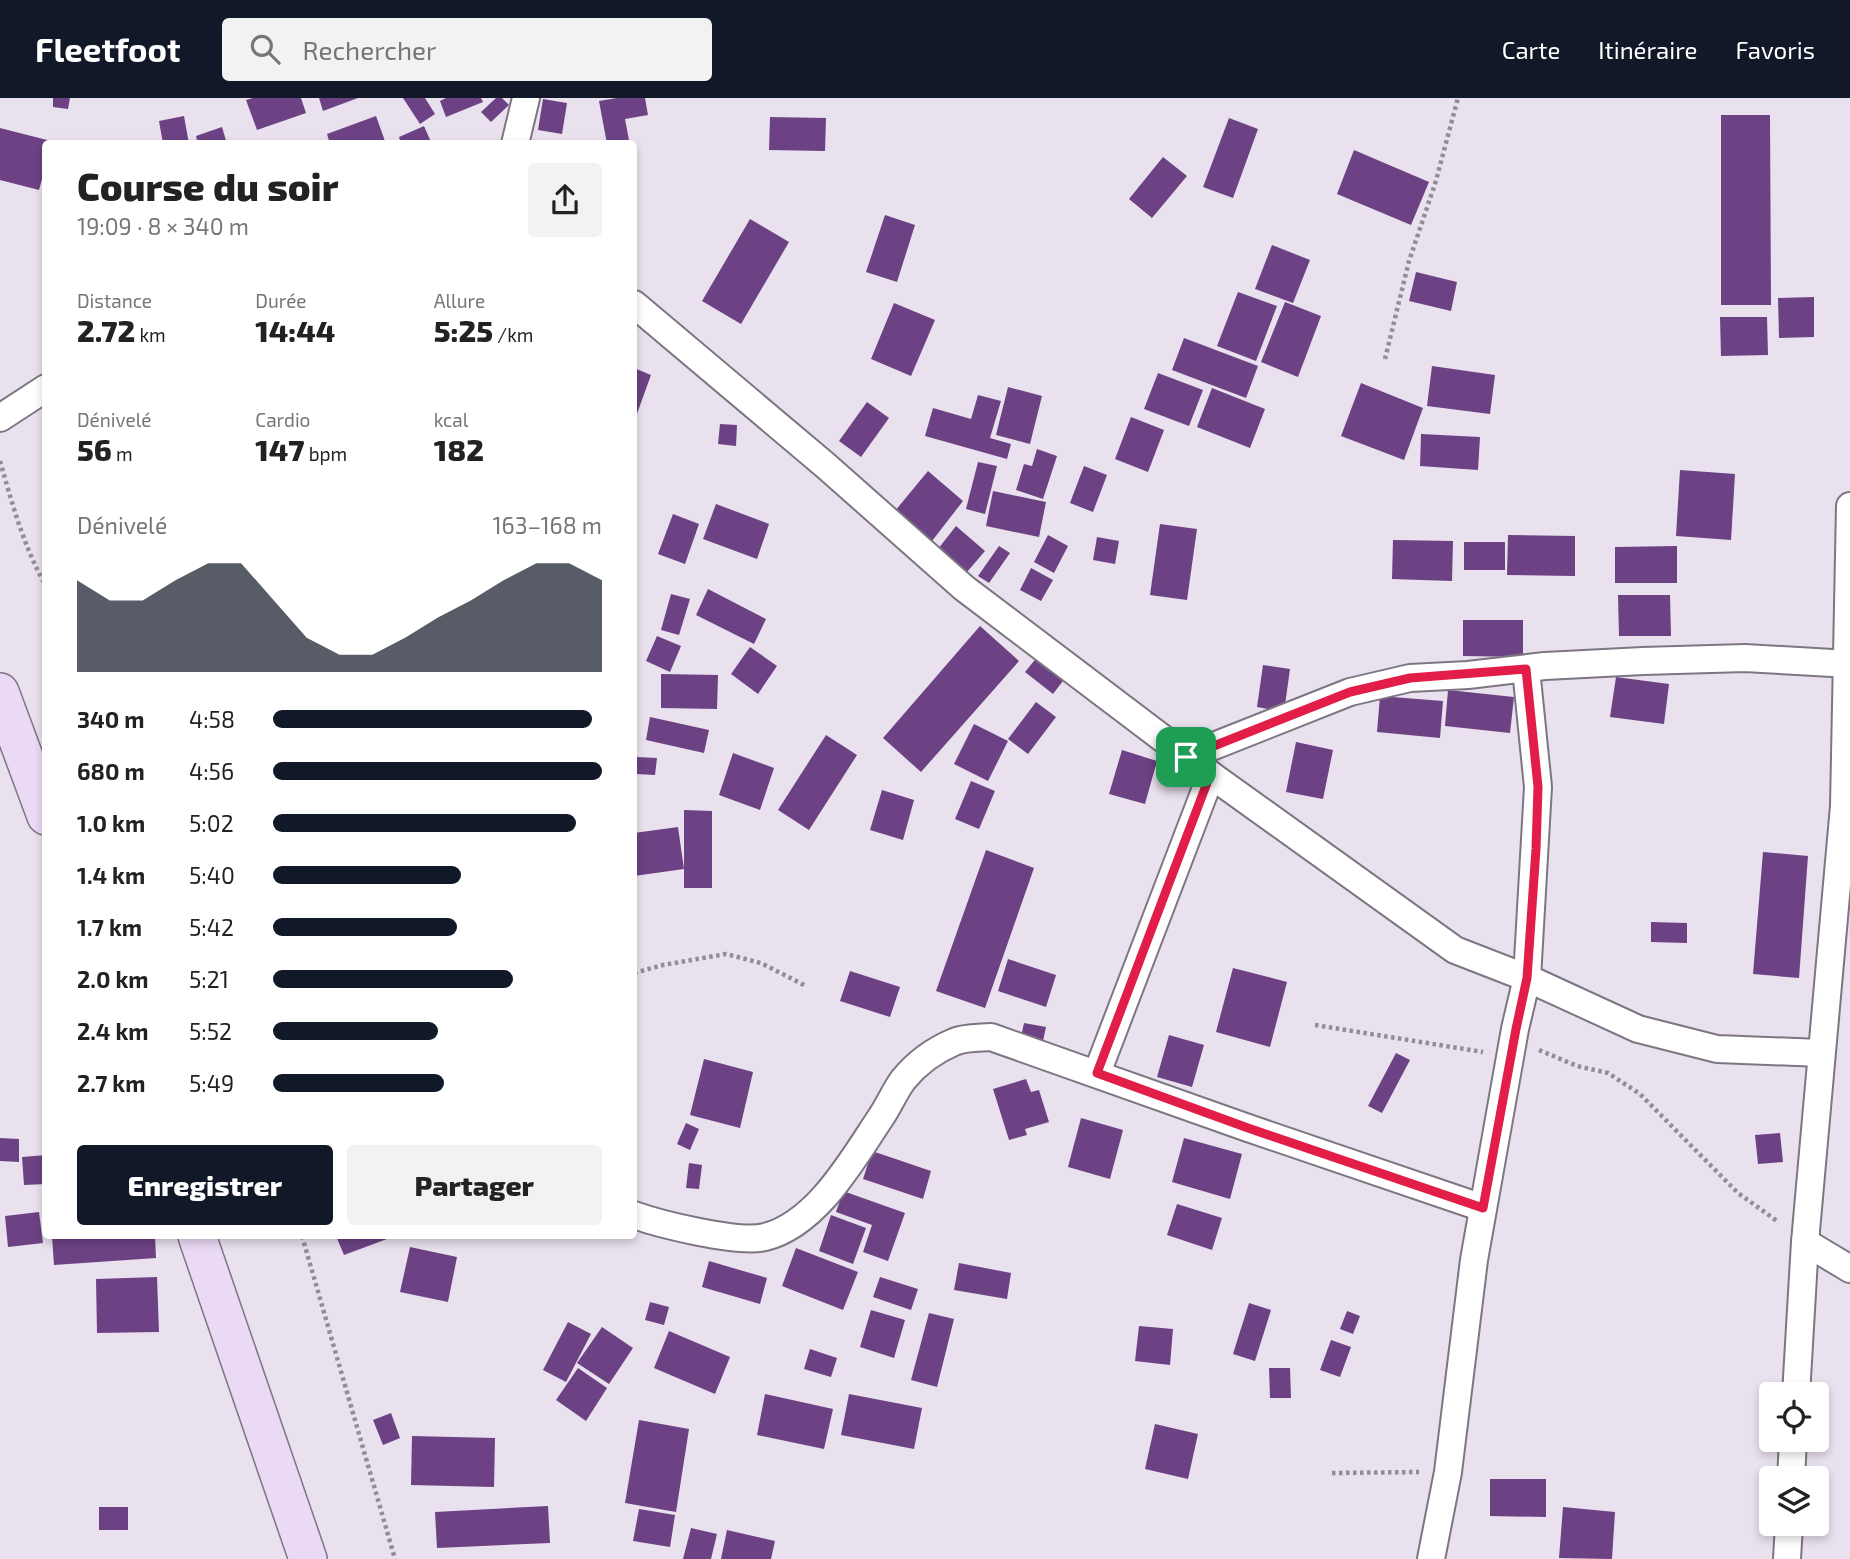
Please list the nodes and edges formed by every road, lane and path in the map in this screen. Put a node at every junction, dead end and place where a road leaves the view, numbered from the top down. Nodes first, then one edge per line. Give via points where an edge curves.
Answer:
1 (526, 98) edge
2 (1458, 98) edge
3 (516, 140) edge
4 (637, 307) edge
5 (1385, 359) dead end
6 (42, 391) edge
7 (0, 418) edge
8 (0, 461) edge
9 (1850, 506) edge
10 (42, 579) edge
11 (1849, 663) edge
12 (1526, 669) junction
13 (0, 692) edge
14 (1186, 757) junction
15 (1210, 775) junction
16 (42, 805) edge
17 (637, 972) edge
18 (1527, 978) junction
19 (806, 986) dead end
20 (1315, 1025) dead end
21 (1516, 1029) junction
22 (1821, 1053) junction
23 (1511, 1057) junction
24 (1097, 1073) junction
25 (1483, 1208) junction
26 (637, 1216) edge
27 (198, 1239) edge
28 (303, 1239) edge
29 (1805, 1242) junction
30 (1850, 1269) edge
31 (1797, 1382) edge
32 (1448, 1472) junction
33 (1332, 1473) dead end
34 (1788, 1536) edge
35 (308, 1559) edge
36 (395, 1559) edge
37 (1431, 1559) edge
38 (1787, 1559) edge

1 - 3 street
2 - 5 path
4 - 14 street via 964,588
6 - 7 street
8 - 10 path
9 - 11 street
11 - 12 street via 1732,659
11 - 22 street via 1844,806
12 - 14 street via 1410,678 1350,692
12 - 18 street via 1538,787
13 - 16 main road
14 - 15 street
15 - 18 street via 1455,950
15 - 24 street
17 - 19 path via 726,954 761,963
18 - 21 street
18 - 22 street via 1637,1029 1717,1049
20 - 23 path
21 - 23 street
21 - 29 path via 1541,1052 1608,1073 1640,1094 1738,1193
22 - 29 street
23 - 25 street
24 - 25 street
24 - 26 street via 991,1037 956,1041 923,1060 903,1081 827,1194 794,1226 763,1238 738,1237 672,1227
25 - 32 street
27 - 35 main road
28 - 36 path
29 - 30 street
29 - 31 street
32 - 33 path
32 - 37 street
34 - 38 street

